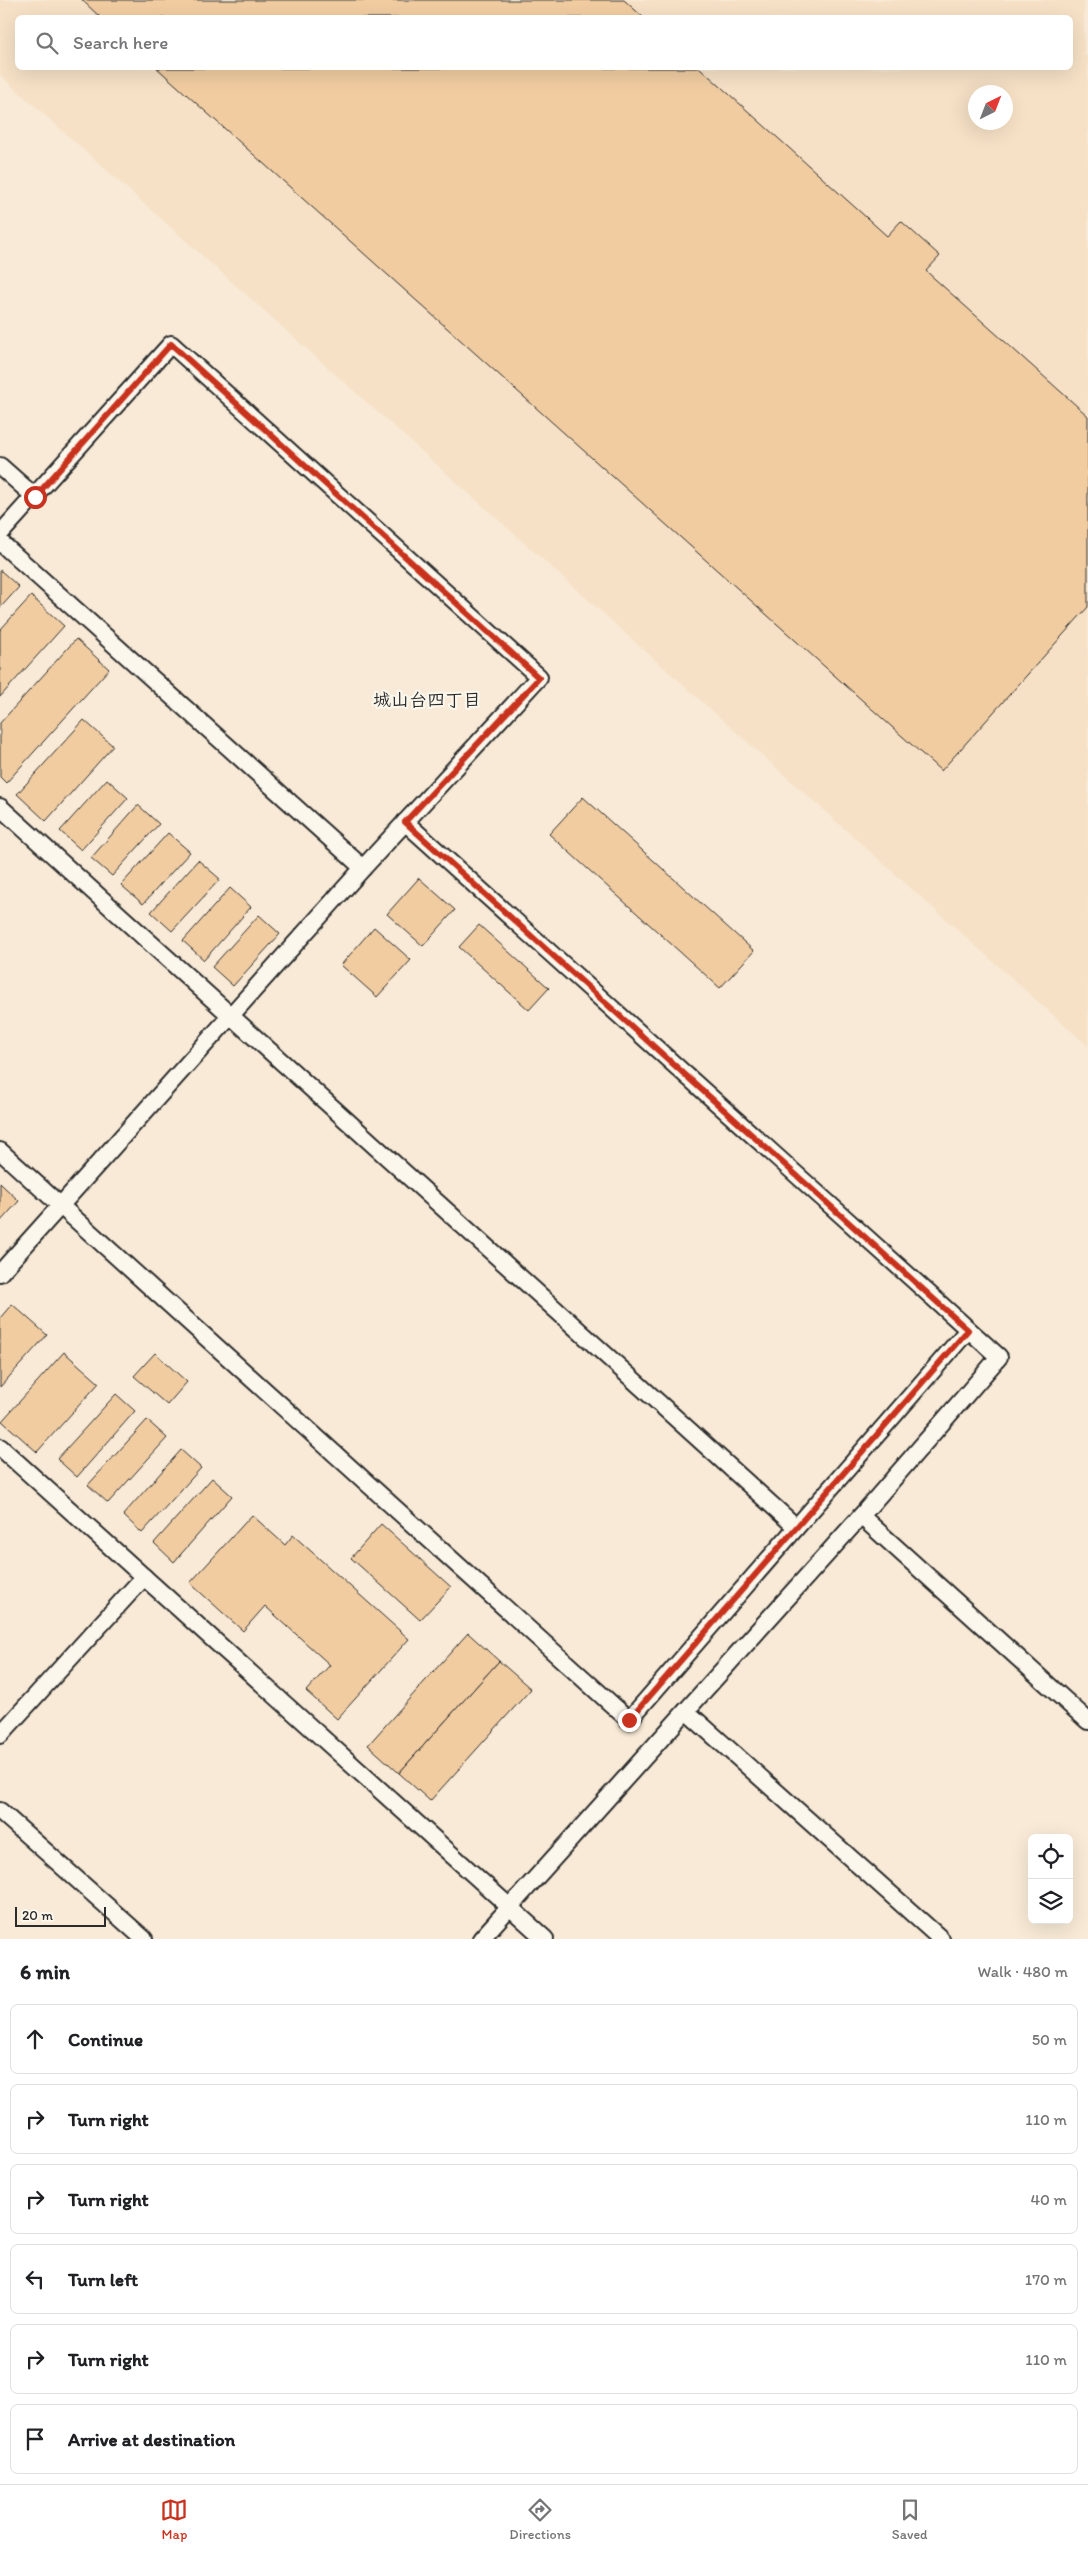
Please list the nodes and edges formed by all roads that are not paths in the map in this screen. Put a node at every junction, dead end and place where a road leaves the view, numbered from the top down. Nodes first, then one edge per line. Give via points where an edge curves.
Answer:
1 (0, 466) edge
2 (35, 497) junction
3 (0, 534) edge
4 (0, 542) edge
5 (0, 807) edge
6 (405, 822) junction
7 (363, 868) junction
8 (231, 1014) junction
9 (0, 1151) edge
10 (60, 1205) junction
11 (0, 1273) edge
12 (968, 1330) junction
13 (0, 1447) edge
14 (861, 1516) junction
15 (796, 1527) junction
16 (144, 1577) junction
17 (686, 1711) junction
18 (1088, 1721) edge
19 (0, 1736) edge
20 (0, 1810) edge
21 (510, 1907) junction
22 (144, 1939) edge
23 (481, 1939) edge
24 (545, 1939) edge
25 (941, 1939) edge

1 - 2 lane
2 - 3 lane
2 - 6 lane via 171,344 539,678
4 - 7 lane
5 - 8 lane
6 - 7 lane
6 - 12 lane
7 - 8 lane
8 - 10 lane
8 - 15 lane
9 - 10 lane
10 - 11 lane
10 - 15 lane via 629,1720
12 - 14 lane via 999,1358
12 - 15 lane
13 - 16 lane
14 - 17 lane
14 - 18 lane
16 - 19 lane
16 - 21 lane
17 - 21 lane
17 - 25 lane
20 - 22 lane
21 - 23 lane
21 - 24 lane

